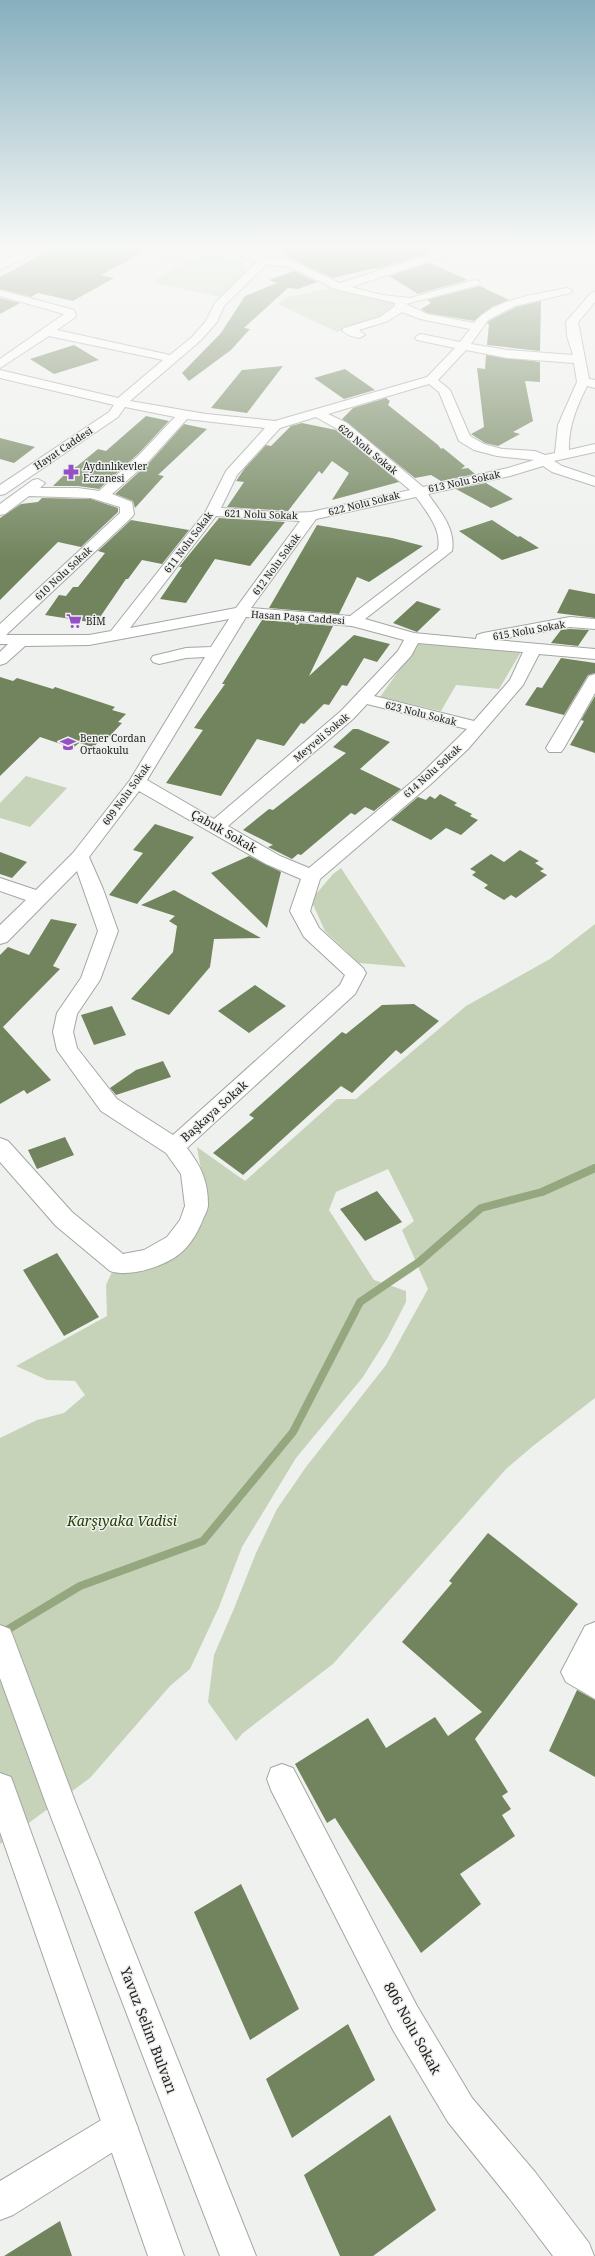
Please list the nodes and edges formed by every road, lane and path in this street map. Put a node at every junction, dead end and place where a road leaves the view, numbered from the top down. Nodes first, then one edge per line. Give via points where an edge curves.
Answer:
1 (19, 351) edge
2 (138, 351) edge
3 (182, 351) edge
4 (458, 351) edge
5 (490, 351) edge
6 (577, 351) edge
7 (173, 359) junction
8 (580, 360) junction
9 (0, 364) edge
10 (0, 374) edge
11 (431, 380) junction
12 (589, 383) edge
13 (122, 401) junction
14 (315, 412) junction
15 (183, 416) junction
16 (275, 425) junction
17 (595, 448) edge
18 (562, 454) junction
19 (542, 460) junction
20 (64, 463) dead end
21 (46, 478) dead end
22 (595, 482) edge
23 (418, 490) junction
24 (0, 491) edge
25 (27, 492) junction
26 (102, 496) junction
27 (0, 511) edge
28 (212, 512) junction
29 (311, 516) junction
30 (241, 612) junction
31 (353, 621) junction
32 (595, 624) edge
33 (0, 632) edge
34 (117, 634) junction
35 (413, 638) junction
36 (0, 639) edge
37 (21, 641) junction
38 (463, 642) junction
39 (533, 649) junction
40 (218, 652) junction
41 (595, 654) edge
42 (158, 659) dead end
43 (0, 660) edge
44 (595, 679) edge
45 (363, 698) junction
46 (479, 727) junction
47 (555, 748) dead end
48 (137, 782) junction
49 (217, 826) junction
50 (80, 857) junction
51 (311, 876) junction
52 (0, 884) edge
53 (41, 898) junction
54 (0, 937) edge
55 (0, 1147) edge
56 (174, 1147) junction
57 (595, 1636) edge
58 (0, 1639) edge
59 (585, 1678) edge
60 (282, 1779) dead end
61 (0, 1788) edge
62 (120, 2128) junction
63 (0, 2202) edge
64 (166, 2256) edge
65 (238, 2256) edge
66 (576, 2256) edge

1 - 9 street
2 - 7 street
3 - 7 street, Hayat Caddesi
4 - 11 street
5 - 8 street
6 - 8 street
7 - 13 street, Hayat Caddesi
8 - 12 street
10 - 13 street
11 - 14 street, 611 Nolu Sokak
11 - 19 street via 444,390 464,438 479,447 502,453 535,455
12 - 18 street via 570,407 563,428
13 - 15 street
13 - 20 street, Hayat Caddesi via 126,416
13 - 24 street, Hayat Caddesi via 114,414
14 - 16 street, 611 Nolu Sokak
14 - 23 street, 620 Nolu Sokak via 342,426
15 - 16 street via 234,423
15 - 26 street via 144,458
16 - 28 street, 611 Nolu Sokak via 231,474
17 - 18 street, 613 Nolu Sokak
18 - 19 street, 613 Nolu Sokak
19 - 22 street via 557,470
19 - 23 street, 613 Nolu Sokak via 536,465 510,472
21 - 25 street, Hayat Caddesi
23 - 29 street, 622 Nolu Sokak
23 - 31 street, 613 Nolu Sokak via 439,520 447,540 445,551
25 - 26 street via 87,493
25 - 27 street, Hayat Caddesi
26 - 33 street, 610 Nolu Sokak via 128,505 127,514
28 - 29 street, 621 Nolu Sokak
28 - 34 street, 611 Nolu Sokak
29 - 30 street, 612 Nolu Sokak
30 - 31 street, Hasan Paşa Caddesi
30 - 34 street, Hasan Paşa Caddesi
30 - 40 street, 609 Nolu Sokak
31 - 35 street, Hasan Paşa Caddesi
32 - 38 street, 615 Nolu Sokak via 570,622
34 - 37 street, Hasan Paşa Caddesi via 89,640
35 - 38 street, Hasan Paşa Caddesi
35 - 45 street, Meyveli Sokak via 405,653
36 - 37 street, Hasan Paşa Caddesi
37 - 43 street
38 - 39 street, Hasan Paşa Caddesi
39 - 41 street, Hasan Paşa Caddesi
39 - 46 street, 614 Nolu Sokak via 517,682
40 - 42 street via 186,652
40 - 48 street, 609 Nolu Sokak
44 - 47 street
45 - 46 street, 623 Nolu Sokak
45 - 49 street, Meyveli Sokak via 347,715
46 - 51 street, 614 Nolu Sokak via 426,779
48 - 49 street, Çabuk Sokak
48 - 50 street, 609 Nolu Sokak
49 - 51 street, Çabuk Sokak via 273,860
50 - 53 street, 609 Nolu Sokak
50 - 56 street via 108,931 90,980 67,1013 63,1032 67,1050 109,1105
51 - 56 street, Başkaya Sokak via 300,911 311,932 356,972 348,989
52 - 53 street
53 - 54 street, 609 Nolu Sokak
55 - 56 street, Başkaya Sokak via 69,1223 118,1264 131,1264 151,1258 175,1244 189,1225 197,1206 192,1172
57 - 59 street
58 - 65 street, Yavuz Selim Bulvarı via 61,1804
60 - 66 street, 806 Nolu Sokak via 405,2018 460,2110
61 - 62 street
62 - 63 street
62 - 64 street

